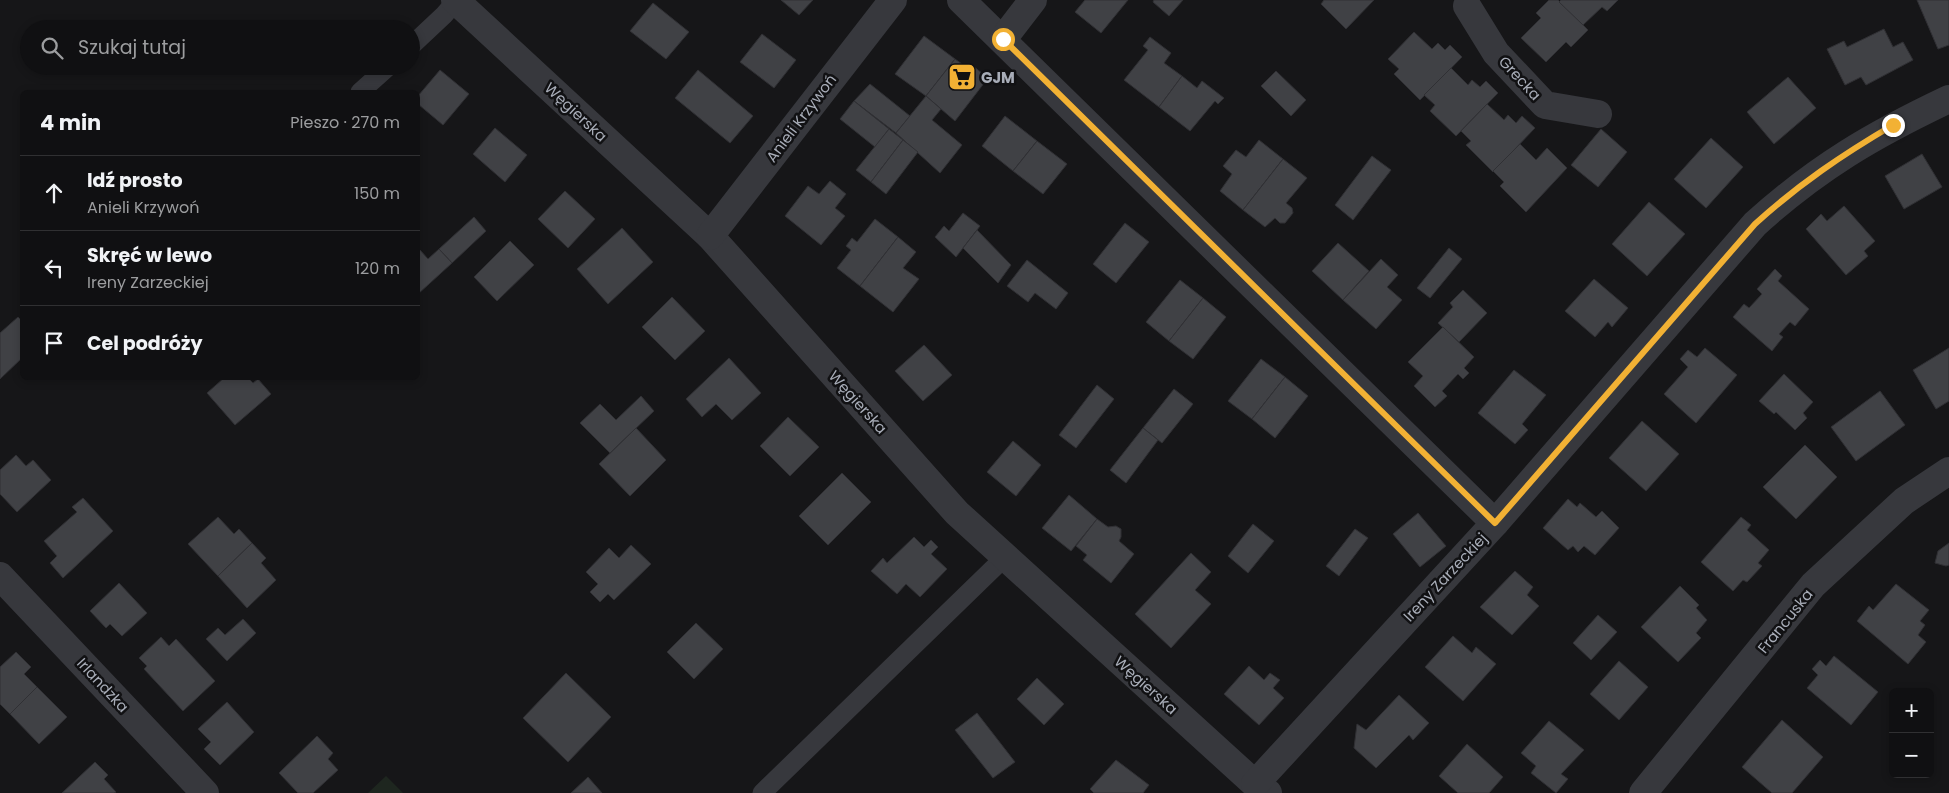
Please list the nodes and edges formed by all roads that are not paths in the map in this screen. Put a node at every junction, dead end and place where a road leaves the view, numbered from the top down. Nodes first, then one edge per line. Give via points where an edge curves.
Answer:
1 (893, 0) edge
2 (961, 0) edge
3 (1033, 0) edge
4 (456, 1) edge
5 (1467, 2) edge
6 (420, 38) edge
7 (1003, 39) junction
8 (379, 75) edge
9 (362, 90) edge
10 (1949, 99) edge
11 (1598, 114) dead end
12 (710, 236) junction
13 (1949, 471) edge
14 (1495, 523) junction
15 (1005, 556) junction
16 (0, 576) edge
17 (1262, 789) edge
18 (205, 793) edge
19 (762, 793) edge
20 (1643, 793) edge

1 - 12 street, Anieli Krzywoń
2 - 7 street
3 - 7 street
4 - 6 lane, Węgierska
4 - 12 street, Węgierska
5 - 11 street, Grecka via 1496,53 1545,105
7 - 14 street
8 - 9 lane
10 - 14 street, Ireny Zarzeckiej via 1893,125 1839,156 1755,224
12 - 15 street, Węgierska via 957,512
13 - 20 street, Francuska via 1904,501 1813,585
14 - 17 street, Ireny Zarzeckiej
15 - 17 street, Węgierska
15 - 19 lane
16 - 18 street, Irlandzka

